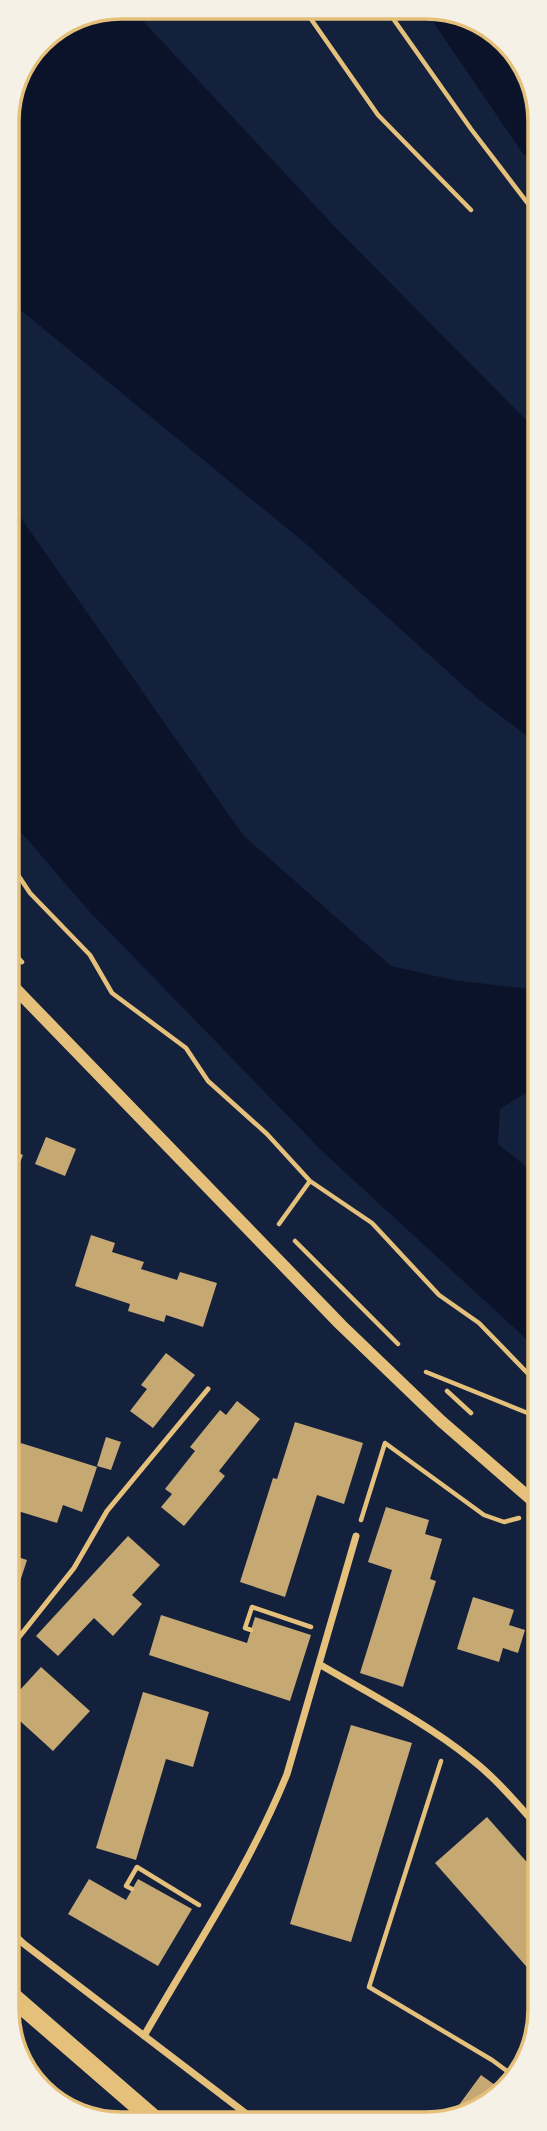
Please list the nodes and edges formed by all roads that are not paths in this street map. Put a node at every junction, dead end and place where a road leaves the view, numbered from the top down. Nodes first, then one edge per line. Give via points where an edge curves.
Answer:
1 (19, 992) edge
2 (208, 1389) dead end
3 (528, 1497) edge
4 (356, 1536) road end
5 (19, 1637) edge
6 (319, 1664) junction
7 (528, 1816) edge
8 (19, 1939) edge
9 (19, 2003) edge
10 (144, 2036) junction
11 (145, 2112) edge
12 (244, 2112) edge

1 - 3 street via 341,1325
2 - 5 lane via 107,1511 74,1568
4 - 6 street
6 - 7 street via 448,1741
6 - 10 street via 274,1807
8 - 10 street
9 - 11 highway
10 - 12 street

